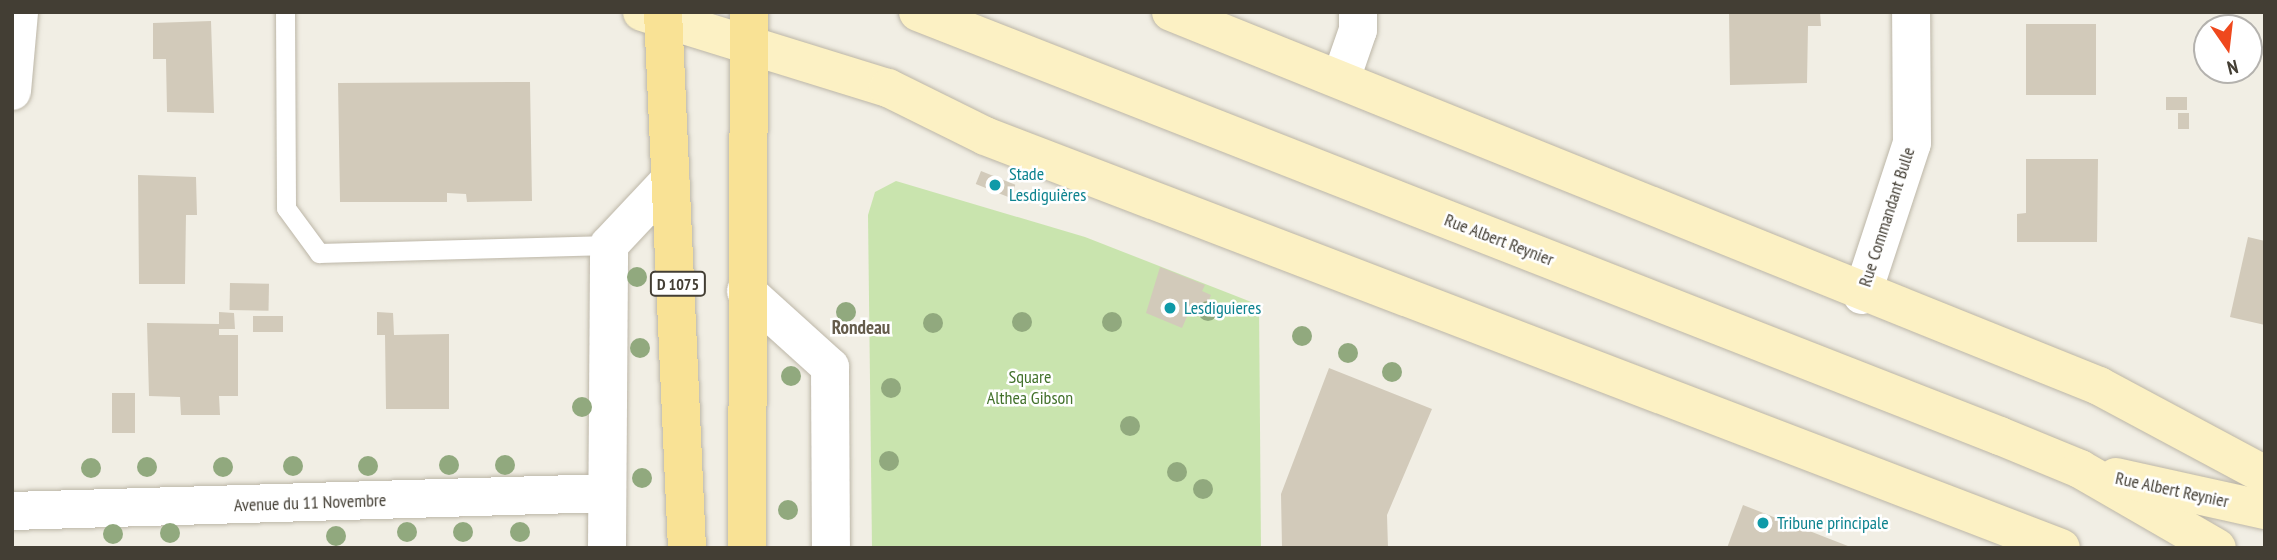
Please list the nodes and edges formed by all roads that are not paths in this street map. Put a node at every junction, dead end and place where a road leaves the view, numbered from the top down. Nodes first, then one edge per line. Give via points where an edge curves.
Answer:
1 (19, 12) edge
2 (285, 12) edge
3 (918, 12) edge
4 (1171, 12) edge
5 (1358, 12) edge
6 (1911, 12) edge
7 (656, 15) edge
8 (750, 28) edge
9 (1341, 79) junction
10 (12, 91) edge
11 (670, 180) junction
12 (609, 244) junction
13 (746, 291) junction
14 (1862, 295) junction
15 (2080, 469) junction
16 (2265, 475) edge
17 (607, 493) junction
18 (2265, 510) edge
19 (12, 511) edge
20 (607, 548) edge
21 (687, 548) edge
22 (747, 548) edge
23 (831, 548) edge
24 (2061, 548) edge
25 (2217, 548) edge

1 - 10 street
2 - 12 lane via 286,208 319,253
3 - 15 main road, Rue Albert Reynier
4 - 9 main road
5 - 9 street via 1358,30
6 - 14 street, Rue Commandant Bulle via 1912,144
7 - 8 main road
7 - 11 main road, D 1075
8 - 13 main road
8 - 24 main road via 997,141
9 - 14 main road
11 - 12 street
11 - 21 main road, D 1075
12 - 17 street
13 - 22 main road
13 - 23 street via 830,367
14 - 16 main road via 2099,386
15 - 18 main road, Rue Albert Reynier
15 - 25 main road, Rue Albert Reynier
17 - 19 street, Avenue du 11 Novembre
17 - 20 street

